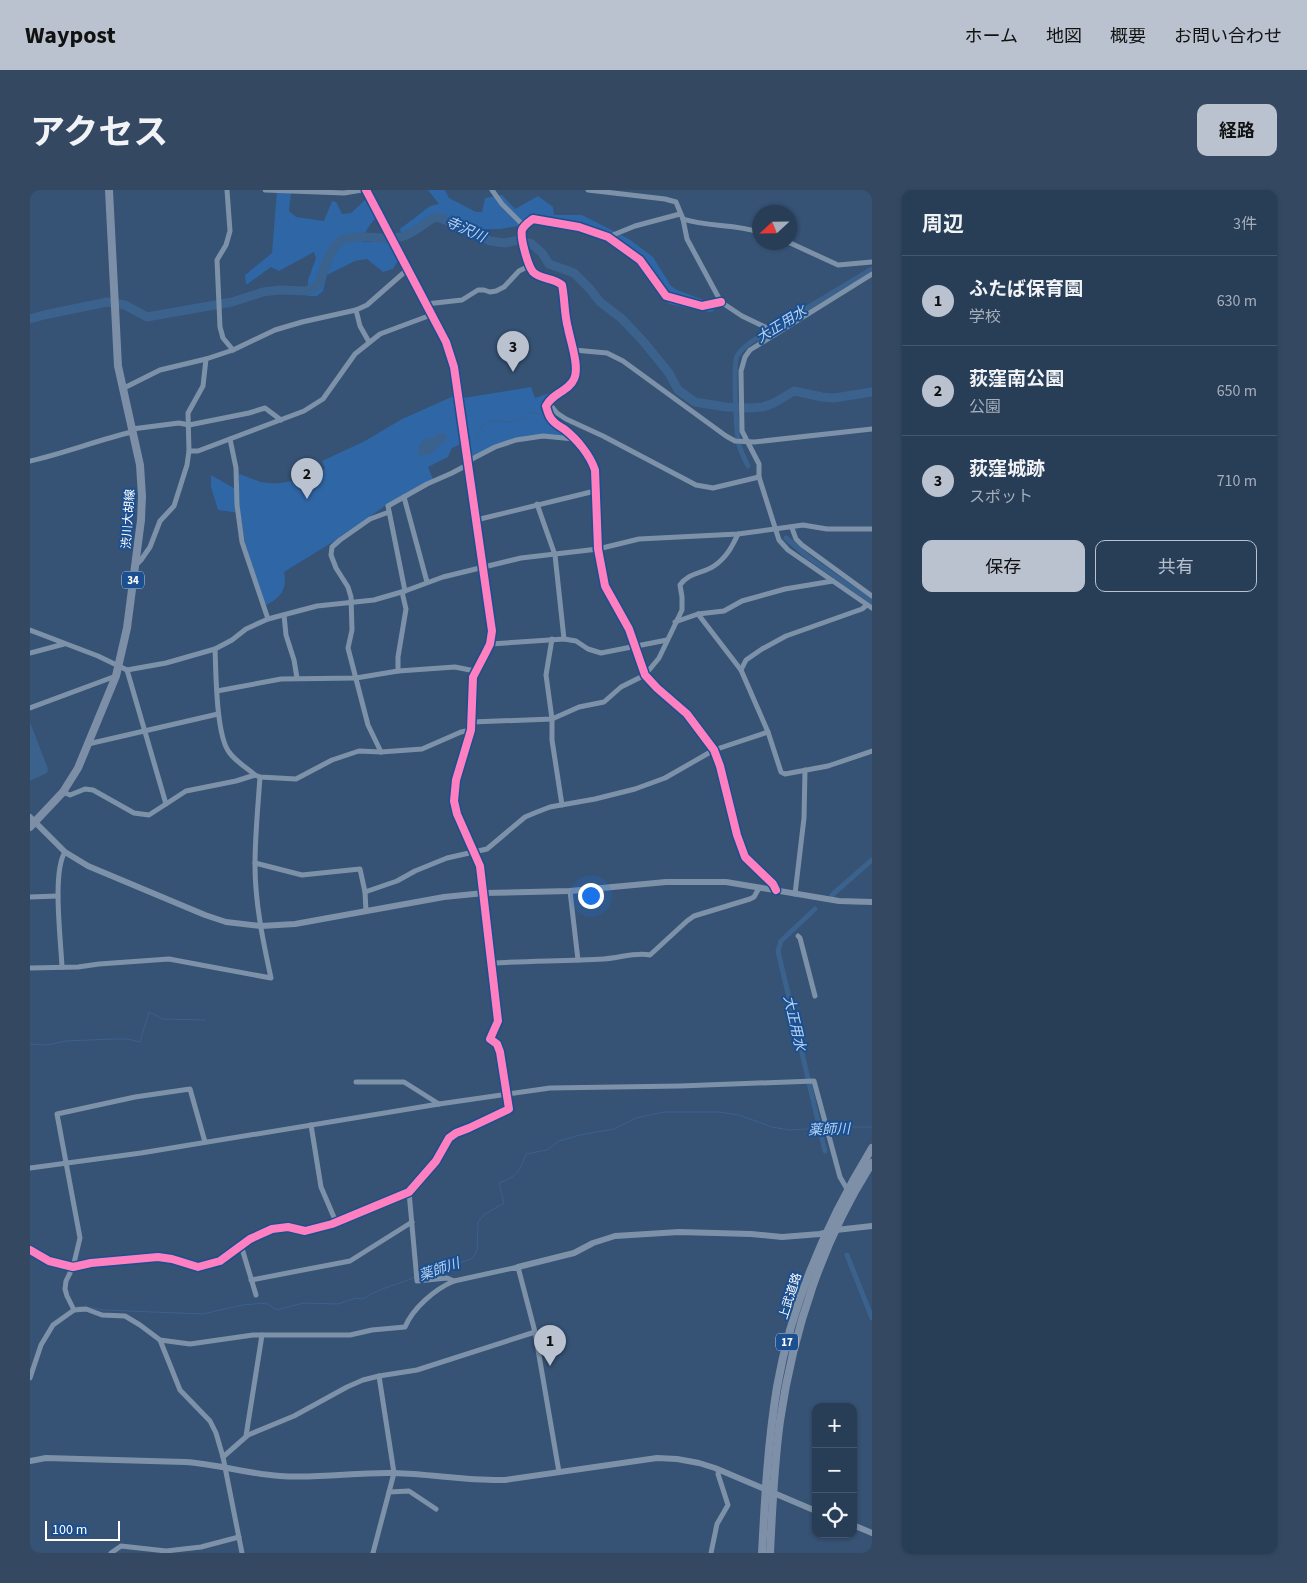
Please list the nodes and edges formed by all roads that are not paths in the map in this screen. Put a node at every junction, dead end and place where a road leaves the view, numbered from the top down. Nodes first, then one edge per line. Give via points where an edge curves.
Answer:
1 (109, 190) edge
2 (227, 190) edge
3 (265, 190) edge
4 (362, 190) edge
5 (366, 190) edge
6 (492, 190) edge
7 (588, 190) edge
8 (681, 216) junction
9 (524, 226) junction
10 (752, 229) edge
11 (608, 237) junction
12 (797, 246) edge
13 (872, 262) edge
14 (530, 266) junction
15 (408, 269) junction
16 (872, 274) edge
17 (721, 302) junction
18 (426, 304) junction
19 (356, 310) junction
20 (431, 315) junction
21 (768, 333) junction
22 (369, 342) junction
23 (233, 350) junction
24 (574, 350) junction
25 (206, 360) junction
26 (122, 389) junction
27 (548, 402) junction
28 (281, 420) junction
29 (189, 425) junction
30 (872, 429) edge
31 (132, 430) junction
32 (230, 438) junction
33 (574, 439) junction
34 (745, 441) junction
35 (188, 451) junction
36 (30, 461) edge
37 (469, 464) junction
38 (759, 477) junction
39 (595, 491) junction
40 (404, 497) junction
41 (537, 504) junction
42 (389, 512) junction
43 (476, 520) junction
44 (792, 528) junction
45 (872, 529) edge
46 (775, 530) junction
47 (738, 534) junction
48 (598, 549) junction
49 (555, 554) junction
50 (135, 565) junction
51 (483, 566) junction
52 (833, 581) junction
53 (427, 582) junction
54 (403, 591) junction
55 (872, 596) edge
56 (350, 602) junction
57 (870, 606) edge
58 (698, 614) junction
59 (284, 615) junction
60 (268, 619) junction
61 (676, 622) junction
62 (30, 630) edge
63 (552, 639) junction
64 (564, 639) junction
65 (667, 640) junction
66 (64, 644) junction
67 (490, 644) junction
68 (635, 646) junction
69 (215, 649) junction
70 (30, 653) edge
71 (118, 665) junction
72 (127, 670) junction
73 (741, 670) junction
74 (398, 671) junction
75 (475, 671) junction
76 (645, 675) junction
77 (116, 676) junction
78 (297, 678) junction
79 (356, 678) junction
80 (217, 691) junction
81 (30, 708) edge
82 (218, 714) junction
83 (552, 719) junction
84 (471, 722) junction
85 (471, 730) junction
86 (145, 731) junction
87 (768, 732) junction
88 (88, 744) junction
89 (714, 750) junction
90 (872, 751) edge
91 (381, 752) junction
92 (805, 770) junction
93 (258, 776) junction
94 (63, 792) junction
95 (166, 804) junction
96 (562, 805) junction
97 (32, 822) edge
98 (66, 852) junction
99 (475, 852) junction
100 (255, 863) junction
101 (759, 888) junction
102 (776, 890) junction
103 (570, 891) junction
104 (365, 892) junction
105 (484, 893) junction
106 (795, 894) junction
107 (58, 896) junction
108 (30, 897) edge
109 (872, 902) edge
110 (366, 911) junction
111 (260, 926) junction
112 (798, 936) dead end
113 (578, 960) junction
114 (492, 963) junction
115 (62, 967) junction
116 (30, 968) edge
117 (815, 996) dead end
118 (356, 1082) dead end
119 (507, 1093) junction
120 (439, 1104) junction
121 (311, 1125) junction
122 (205, 1142) junction
123 (872, 1148) edge
124 (872, 1162) edge
125 (65, 1163) junction
126 (30, 1168) edge
127 (847, 1189) junction
128 (409, 1192) junction
129 (336, 1222) junction
130 (412, 1222) junction
131 (872, 1226) edge
132 (836, 1230) junction
133 (826, 1232) junction
134 (241, 1245) junction
135 (30, 1250) edge
136 (73, 1267) junction
137 (518, 1267) junction
138 (252, 1280) junction
139 (454, 1281) junction
140 (256, 1295) dead end
141 (74, 1310) junction
142 (535, 1332) junction
143 (262, 1335) junction
144 (160, 1340) junction
145 (36, 1357) junction
146 (30, 1360) edge
147 (379, 1376) junction
148 (30, 1378) edge
149 (246, 1436) junction
150 (223, 1457) junction
151 (30, 1461) edge
152 (224, 1467) junction
153 (719, 1470) junction
154 (559, 1472) junction
155 (394, 1473) junction
156 (389, 1492) junction
157 (769, 1492) junction
158 (436, 1509) dead end
159 (812, 1509) edge
160 (857, 1527) edge
161 (872, 1533) edge
162 (239, 1537) junction
163 (111, 1553) edge
164 (242, 1553) edge
165 (373, 1553) edge
166 (711, 1553) edge
167 (762, 1553) edge
168 (770, 1553) edge

1 - 26 main road, 渋川大胡線 / 34 via 113,300
2 - 23 street via 230,231 217,260 220,327 223,338
3 - 4 street via 344,193
5 - 15 street
6 - 9 street
7 - 8 street via 665,198 676,202
8 - 10 street via 692,222
8 - 11 street via 635,226
8 - 17 street via 687,239
9 - 11 street via 533,219 579,227
9 - 14 street via 521,232 523,246
11 - 17 street via 640,260 666,296 702,306
12 - 13 street via 838,265
14 - 18 street via 496,291 478,290 462,300
14 - 24 street via 539,276 562,285 567,328
15 - 18 street
15 - 19 street via 367,306
16 - 21 street
17 - 21 street
18 - 20 street
19 - 22 street
19 - 23 street via 293,324
20 - 22 street via 380,334
20 - 37 street via 446,342 454,367
21 - 34 street via 744,357 741,371
22 - 28 street via 355,354 323,398 304,411
23 - 25 street
24 - 27 street via 575,378
24 - 34 street via 606,353 623,361 726,436 735,441
25 - 26 street via 160,370
25 - 29 street via 203,386 188,413
26 - 31 main road, 渋川大胡線 / 34
27 - 33 street via 550,418
27 - 38 street via 566,420 696,485 714,488
28 - 29 street via 265,408
28 - 32 street
29 - 31 street via 179,423
29 - 35 street
30 - 34 street
31 - 36 street
31 - 50 main road, 渋川大胡線 / 34 via 140,465 142,496
32 - 35 street via 198,451
32 - 60 street via 236,468 242,542
33 - 37 street via 543,436 516,440 495,446 472,458
33 - 39 street via 592,460
34 - 38 street via 759,464
35 - 50 street via 174,506 160,521 150,547
37 - 40 street
37 - 43 street
38 - 46 street
39 - 41 street
39 - 48 street
40 - 42 street via 388,506
40 - 53 street
41 - 43 street
41 - 49 street
42 - 54 street
42 - 56 street via 370,519 332,547 331,555 348,587
43 - 51 street
44 - 45 street
44 - 46 street
44 - 55 street via 802,545
46 - 47 street
46 - 52 street via 778,540 788,550
47 - 48 street via 639,539
47 - 61 street via 723,559 713,567 685,578 680,585 682,610
48 - 49 street
48 - 68 street via 605,586
49 - 51 street
49 - 64 street
50 - 71 main road, 渋川大胡線 / 34 via 127,628
51 - 53 street
51 - 67 street via 492,631
52 - 57 street
52 - 58 street via 785,589 742,601 724,611
53 - 54 street
54 - 56 street via 374,600
54 - 74 street via 406,609
56 - 59 street
56 - 79 street via 352,630 348,648
57 - 73 street via 786,636 746,660
58 - 61 street
58 - 73 street
59 - 60 street
59 - 78 street
60 - 69 street via 246,628
61 - 65 street
62 - 66 street
63 - 64 street
63 - 67 street
63 - 83 street via 546,675
64 - 68 street via 601,653
65 - 68 street
65 - 76 street via 659,658
66 - 70 street
66 - 71 street
67 - 75 street
68 - 76 street
69 - 72 street
69 - 80 street
71 - 72 street
71 - 77 main road, 渋川大胡線 / 34
72 - 86 street
73 - 87 street
74 - 75 street via 455,667
74 - 79 street
75 - 84 street
76 - 83 street via 621,686 604,702 579,707
76 - 89 street via 687,714
77 - 81 street
77 - 88 main road, 渋川大胡線 / 34
78 - 79 street
78 - 80 street via 267,680
79 - 91 street via 368,725
80 - 82 street
82 - 86 street
82 - 93 street via 230,754
83 - 84 street
83 - 96 street
84 - 85 street
85 - 91 street via 422,749
85 - 99 street via 456,780 454,801
86 - 88 street
86 - 95 street
87 - 89 street
87 - 92 street via 781,772
88 - 94 main road, 渋川大胡線 / 34
89 - 96 street via 665,778 635,789
89 - 102 street via 745,858
90 - 92 street
91 - 93 street via 359,751 332,760 296,779
92 - 106 street via 804,817
93 - 95 street via 186,791
93 - 100 street
94 - 95 street via 70,795 85,789 93,790 134,813 149,815
94 - 97 main road, 渋川大胡線 / 34
96 - 99 street via 525,817 487,849
97 - 98 street
98 - 107 street via 61,861
98 - 111 street via 88,866 204,915 226,922
99 - 104 street via 447,858
99 - 105 street
100 - 104 street via 302,875 360,869
100 - 111 street
101 - 102 street
101 - 103 street via 720,882 666,882
101 - 113 street via 754,898 690,918 650,955
102 - 106 street
103 - 105 street
103 - 113 street
104 - 110 street
105 - 110 street
105 - 114 street
106 - 109 street
107 - 108 street
107 - 115 street
110 - 111 street via 295,924
111 - 115 street via 271,978 169,959
112 - 117 street
113 - 114 street
114 - 119 street via 498,1021 490,1039 500,1052
115 - 116 street
118 - 120 street via 404,1082
119 - 120 street
119 - 127 street via 550,1088 814,1081 841,1181
119 - 128 street via 509,1109 456,1132
120 - 121 street
121 - 122 street
121 - 129 street via 321,1187
122 - 125 street
122 - 125 street via 190,1089 135,1097 57,1114
123 - 127 highway, 上武道路 / 17
124 - 132 highway, 上武道路 / 17
125 - 126 street
125 - 136 street via 80,1238
127 - 133 highway, 上武道路 / 17
128 - 129 street
128 - 130 street
129 - 134 street via 305,1231 288,1227 272,1229
130 - 138 street via 350,1261
130 - 139 street via 417,1281 448,1278
131 - 132 street
132 - 133 street
132 - 157 highway, 上武道路 / 17 via 807,1302 793,1354
133 - 137 street via 782,1237 679,1232 615,1236 567,1255
133 - 157 highway, 上武道路 / 17 via 800,1296 777,1385 770,1436
134 - 136 street via 220,1261 198,1267 158,1257
134 - 138 street
135 - 136 street via 49,1261
136 - 141 street via 65,1289
137 - 139 street
137 - 142 street
138 - 140 street
139 - 143 street via 423,1303 404,1327 350,1335
141 - 144 street via 125,1316
141 - 145 street via 53,1325
142 - 147 street via 417,1370
142 - 154 street
143 - 144 street via 190,1344
143 - 149 street
144 - 150 street via 180,1390 210,1421
145 - 146 street
145 - 148 street
147 - 149 street via 347,1387 294,1416
147 - 155 street
149 - 150 street
150 - 152 street
151 - 152 street via 46,1458
152 - 155 street via 277,1476
152 - 162 street
153 - 154 street via 699,1463 657,1458
153 - 157 street
153 - 166 street via 728,1505 717,1524
154 - 155 street via 505,1480
155 - 156 street
156 - 158 street via 409,1491
156 - 165 street
157 - 159 street
157 - 167 highway, 上武道路 / 17
157 - 168 highway, 上武道路 / 17
160 - 161 street
162 - 163 street via 201,1547 166,1550 121,1546
162 - 164 street

